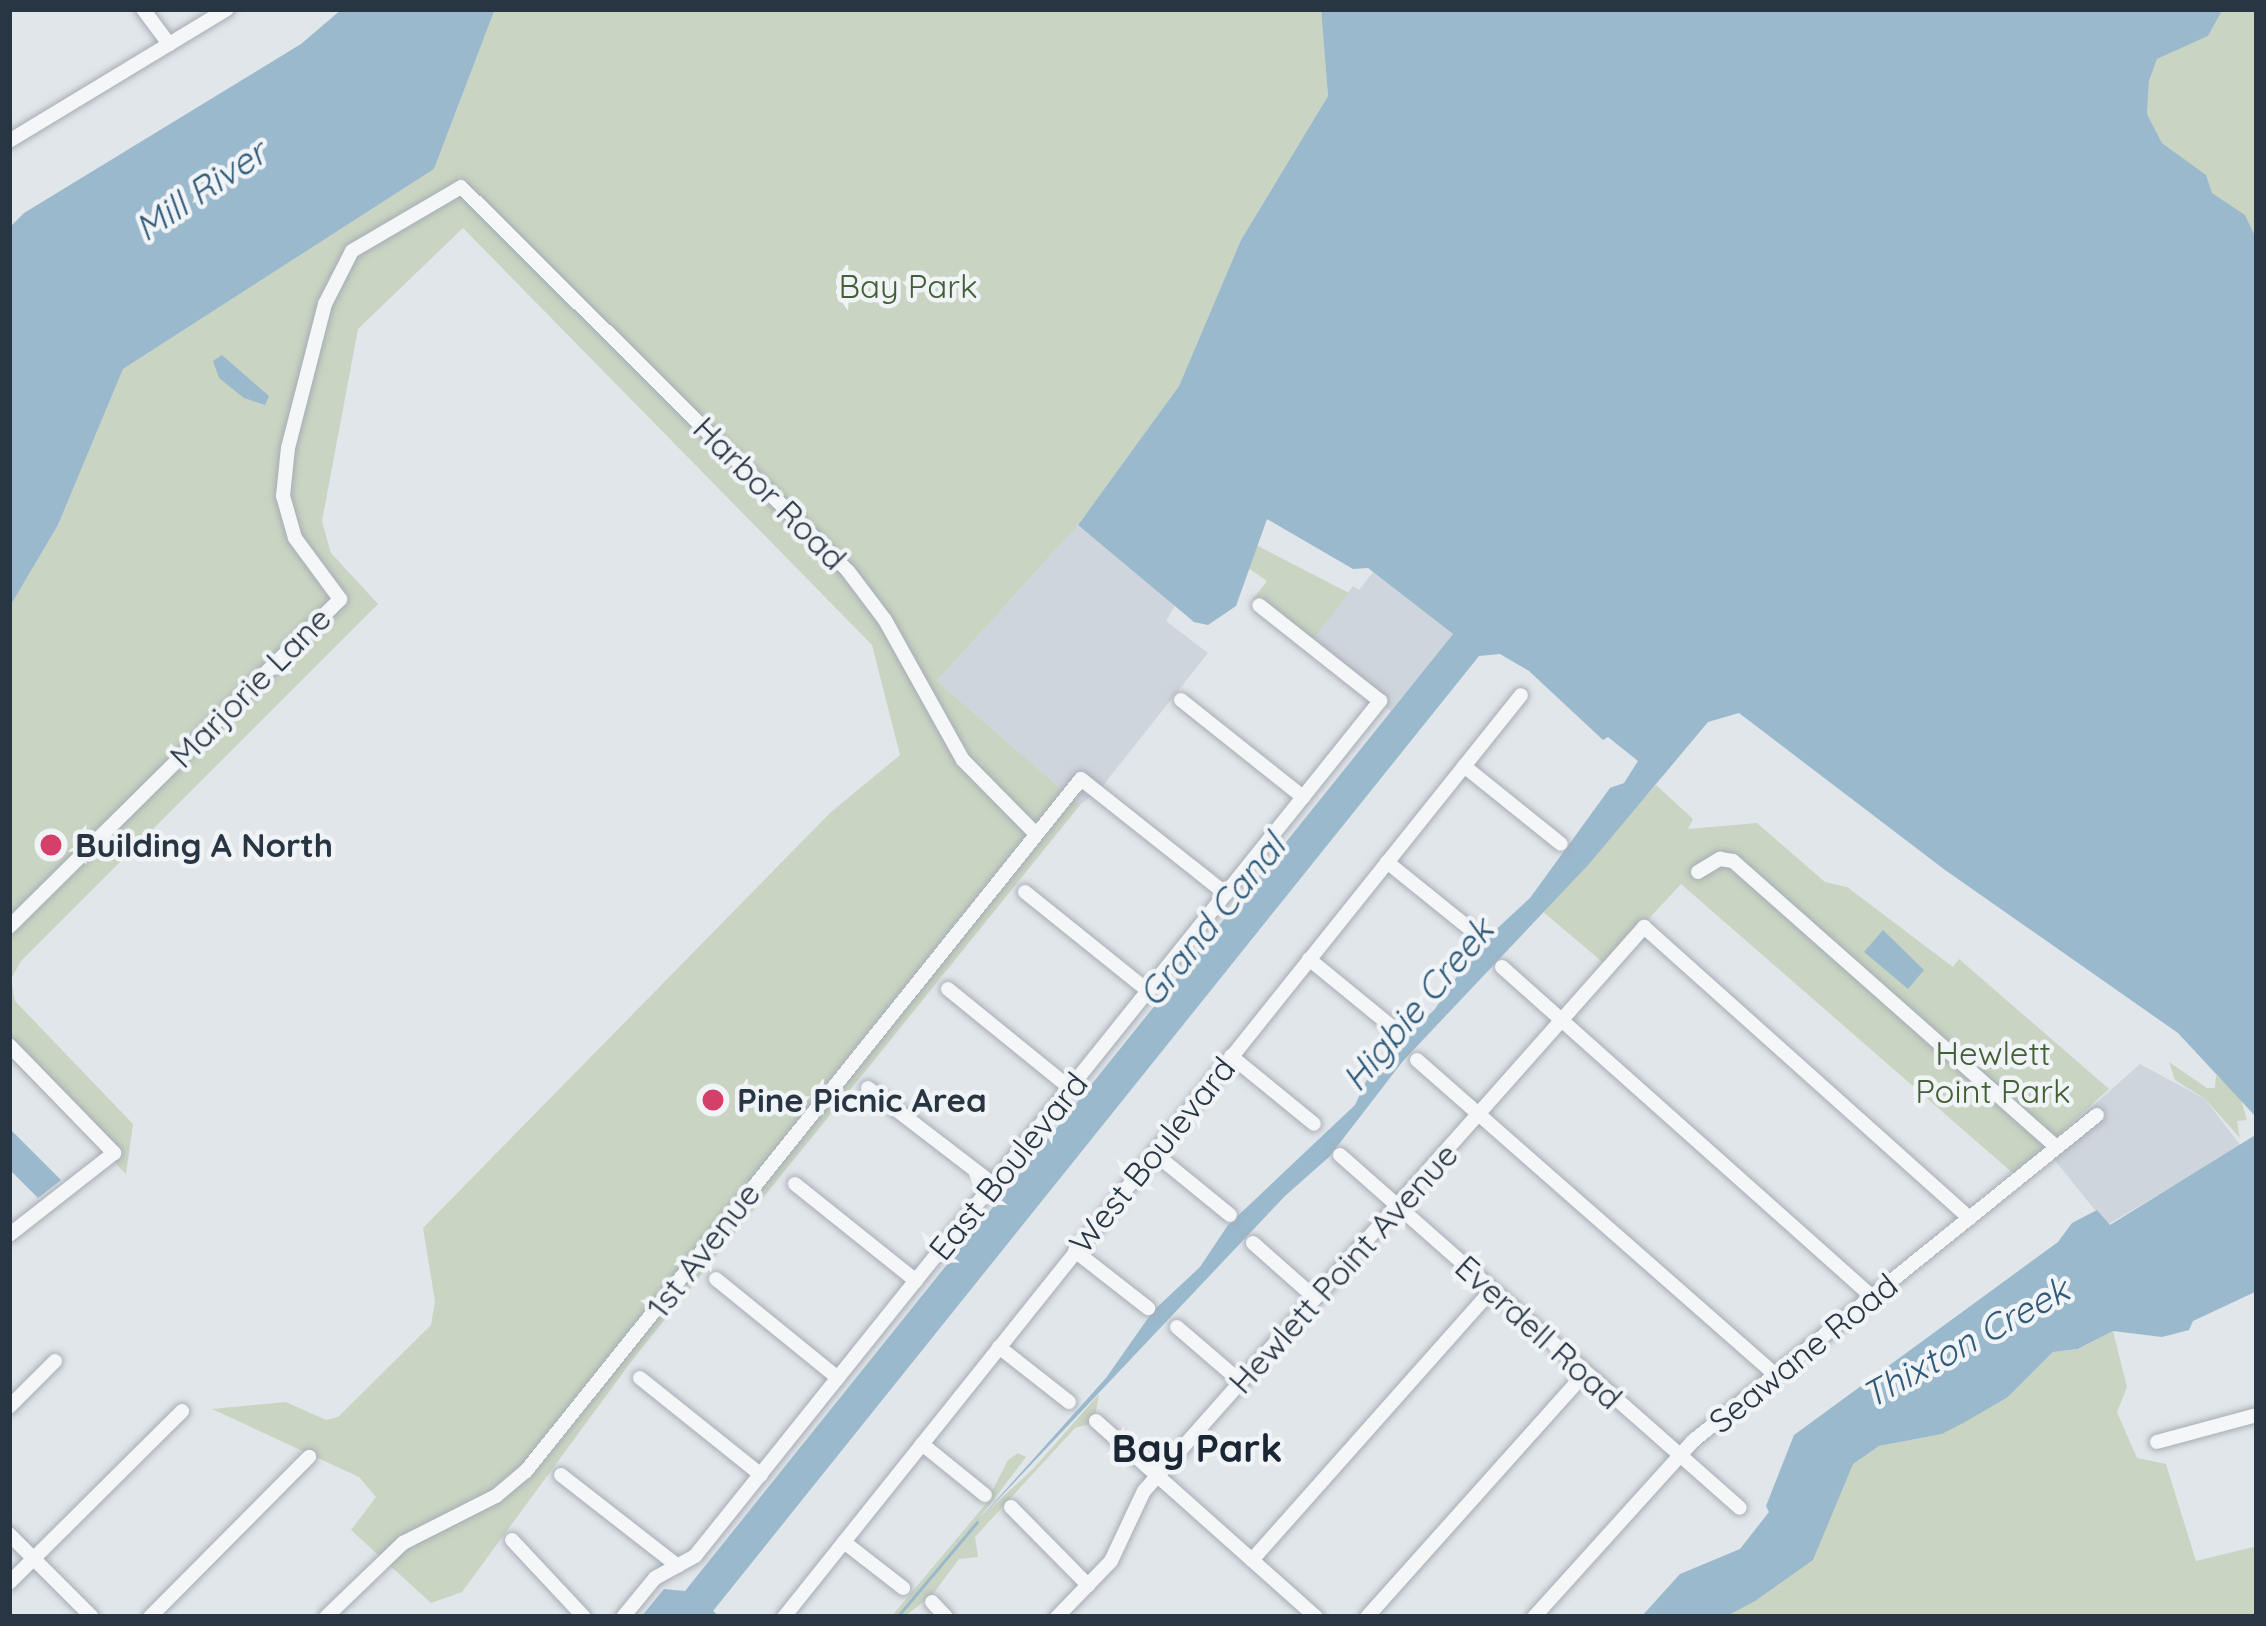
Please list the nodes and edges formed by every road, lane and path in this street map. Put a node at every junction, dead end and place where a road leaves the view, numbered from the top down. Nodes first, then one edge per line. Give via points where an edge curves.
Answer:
1 (143, 9) edge
2 (227, 9) edge
3 (170, 44) junction
4 (9, 141) edge
5 (461, 187) joint
6 (1259, 605) dead end
7 (1521, 695) dead end
8 (1181, 700) dead end
9 (1464, 766) junction
10 (1303, 797) junction
11 (1035, 833) junction
12 (1562, 844) dead end
13 (1387, 862) junction
14 (1698, 872) dead end
15 (1025, 892) dead end
16 (1226, 894) junction
17 (9, 927) edge
18 (1480, 937) dead end
19 (1309, 959) junction
20 (1502, 967) dead end
21 (948, 989) dead end
22 (1148, 991) junction
23 (1563, 1021) junction
24 (1397, 1030) dead end
25 (9, 1045) edge
26 (1231, 1056) junction
27 (1417, 1060) dead end
28 (868, 1088) dead end
29 (1070, 1088) junction
30 (1480, 1113) junction
31 (2097, 1115) dead end
32 (1314, 1124) dead end
33 (2056, 1148) junction
34 (1154, 1153) junction
35 (1340, 1155) dead end
36 (795, 1184) dead end
37 (993, 1184) junction
38 (1398, 1206) junction
39 (1230, 1215) dead end
40 (1970, 1218) junction
41 (10, 1230) edge
42 (1253, 1243) dead end
43 (1075, 1251) junction
44 (716, 1280) dead end
45 (916, 1281) junction
46 (1492, 1290) junction
47 (1872, 1297) junction
48 (1316, 1298) junction
49 (1148, 1307) dead end
50 (1177, 1327) dead end
51 (999, 1347) junction
52 (55, 1361) dead end
53 (1585, 1373) junction
54 (1775, 1375) junction
55 (640, 1378) dead end
56 (838, 1378) junction
57 (1241, 1382) junction
58 (1069, 1402) dead end
59 (9, 1407) edge
60 (182, 1411) dead end
61 (2257, 1415) edge
62 (1096, 1421) dead end
63 (2157, 1442) dead end
64 (922, 1444) junction
65 (1679, 1456) junction
66 (309, 1457) dead end
67 (561, 1475) dead end
68 (761, 1475) junction
69 (1158, 1477) junction
70 (985, 1495) dead end
71 (1012, 1508) dead end
72 (1740, 1508) dead end
73 (9, 1534) edge
74 (512, 1540) dead end
75 (844, 1541) junction
76 (34, 1558) junction
77 (1252, 1560) junction
78 (678, 1566) junction
79 (9, 1583) edge
80 (1088, 1585) junction
81 (903, 1588) dead end
82 (932, 1602) dead end
83 (92, 1617) edge
84 (150, 1617) edge
85 (326, 1617) edge
86 (584, 1617) edge
87 (623, 1617) edge
88 (784, 1617) edge
89 (946, 1617) edge
90 (1057, 1617) edge
91 (1316, 1617) edge
92 (1367, 1617) edge
93 (1534, 1617) edge

1 - 3 street
2 - 3 street
3 - 4 street
5 - 11 street, Harbor Road via 848,571 885,620 963,760
5 - 17 street, Marjorie Lane via 352,251 325,304 288,448 284,496 295,538 340,599
6 - 10 street, East Boulevard via 1380,701
7 - 9 street, West Boulevard
8 - 10 street
9 - 12 street
9 - 13 street, West Boulevard
10 - 16 street, East Boulevard
11 - 16 street, 1st Avenue via 1081,779
11 - 85 street, 1st Avenue via 526,1471 496,1496 403,1543
13 - 18 street
13 - 19 street, West Boulevard
14 - 33 street via 1733,861
15 - 22 street
16 - 22 street, East Boulevard
19 - 24 street
19 - 26 street, West Boulevard
20 - 23 street
21 - 29 street
22 - 29 street, East Boulevard
23 - 30 street, Hewlett Point Avenue
23 - 40 street, Hewlett Point Avenue via 1644,927
23 - 47 street
25 - 41 street via 114,1153
26 - 32 street
26 - 34 street, West Boulevard
27 - 30 street
28 - 37 street
29 - 37 street, East Boulevard
30 - 38 street, Hewlett Point Avenue
30 - 54 street
31 - 33 street, Seawane Road
33 - 40 street, Seawane Road
34 - 39 street
34 - 43 street, West Boulevard
35 - 38 street, Everdell Road
36 - 45 street
37 - 45 street, East Boulevard
38 - 46 street, Everdell Road
38 - 48 street, Hewlett Point Avenue
40 - 47 street, Seawane Road
42 - 48 street
43 - 49 street
43 - 51 street, West Boulevard
44 - 56 street
45 - 56 street, East Boulevard
46 - 53 street, Everdell Road
46 - 77 street
47 - 54 street, Seawane Road
48 - 57 street, Hewlett Point Avenue
50 - 57 street
51 - 58 street
51 - 64 street, West Boulevard
52 - 59 street
53 - 65 street, Everdell Road
53 - 92 street
54 - 65 street, Seawane Road
55 - 68 street
56 - 68 street, East Boulevard
57 - 69 street, Hewlett Point Avenue
60 - 76 street
61 - 63 street
62 - 69 street
64 - 70 street
64 - 75 street, West Boulevard
65 - 72 street, Everdell Road
65 - 93 street, Seawane Road
66 - 84 street
67 - 78 street
68 - 78 street, East Boulevard
69 - 77 street
69 - 80 street, Hewlett Point Avenue via 1133,1507 1111,1561
71 - 80 street
73 - 76 street
74 - 86 street
75 - 81 street
75 - 88 street, West Boulevard
76 - 79 street
76 - 83 street
77 - 91 street
78 - 87 street, East Boulevard via 655,1578
80 - 90 street, Hewlett Point Avenue
82 - 89 street

